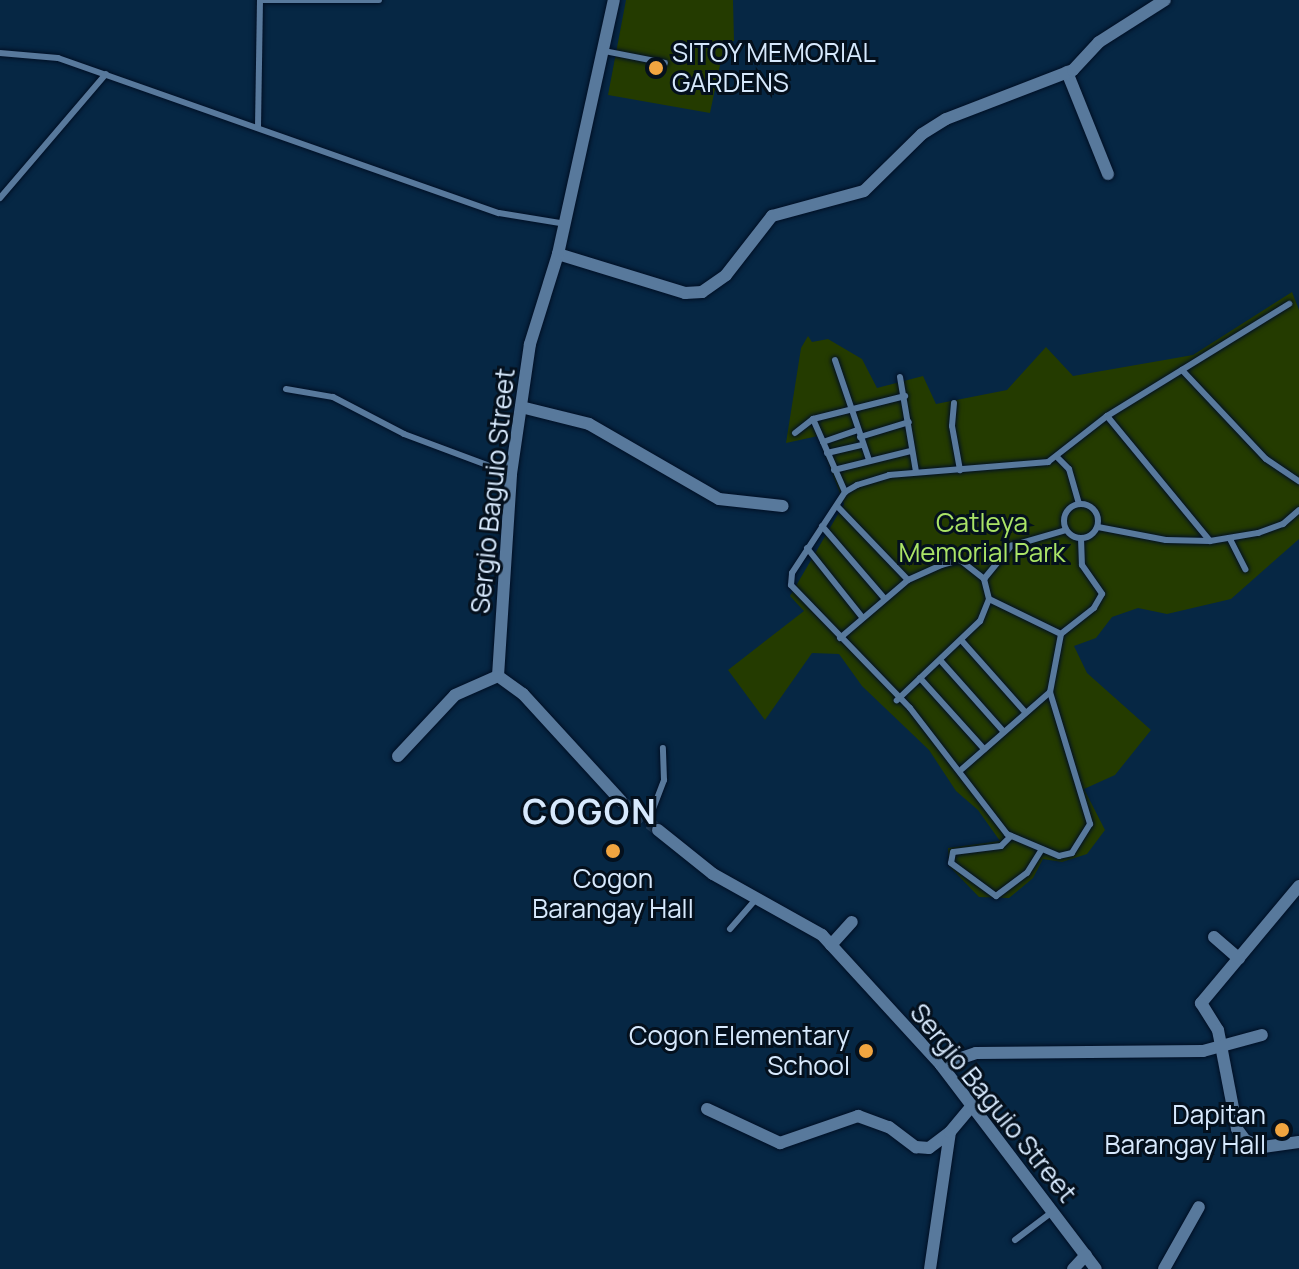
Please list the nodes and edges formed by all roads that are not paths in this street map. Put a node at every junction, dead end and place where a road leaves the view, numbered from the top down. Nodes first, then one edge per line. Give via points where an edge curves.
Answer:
1 (260, 0) edge
2 (379, 0) edge
3 (614, 0) edge
4 (1165, 0) edge
5 (604, 51) junction
6 (0, 53) edge
7 (665, 63) dead end
8 (1067, 72) junction
9 (106, 74) junction
10 (258, 127) junction
11 (1108, 174) dead end
12 (0, 198) edge
13 (566, 224) junction
14 (558, 254) junction
15 (1289, 304) dead end
16 (835, 360) dead end
17 (1182, 370) junction
18 (900, 377) dead end
19 (286, 389) dead end
20 (905, 396) junction
21 (954, 403) dead end
22 (521, 407) junction
23 (850, 409) junction
24 (1107, 416) junction
25 (813, 419) junction
26 (909, 422) junction
27 (795, 433) dead end
28 (859, 438) junction
29 (823, 442) junction
30 (911, 451) junction
31 (827, 453) junction
32 (1057, 457) junction
33 (869, 460) junction
34 (834, 470) junction
35 (960, 470) junction
36 (916, 472) junction
37 (511, 474) junction
38 (1299, 481) edge
39 (845, 492) junction
40 (1079, 503) junction
41 (783, 506) dead end
42 (838, 507) junction
43 (1299, 510) edge
44 (822, 526) junction
45 (1098, 527) junction
46 (1066, 530) junction
47 (1081, 538) junction
48 (1230, 539) junction
49 (1210, 541) junction
50 (807, 548) junction
51 (1245, 569) dead end
52 (984, 579) junction
53 (908, 580) junction
54 (885, 599) junction
55 (989, 599) junction
56 (862, 617) junction
57 (1061, 634) junction
58 (840, 638) junction
59 (962, 641) junction
60 (940, 660) junction
61 (498, 676) junction
62 (920, 678) junction
63 (1050, 692) junction
64 (897, 700) junction
65 (1025, 712) junction
66 (1004, 732) junction
67 (663, 748) dead end
68 (984, 749) junction
69 (398, 756) dead end
70 (962, 769) junction
71 (621, 801) tunnel mouth
72 (653, 826) joint
73 (1011, 836) junction
74 (1042, 849) junction
75 (1299, 886) edge
76 (756, 899) junction
77 (852, 922) dead end
78 (730, 929) dead end
79 (1214, 937) dead end
80 (831, 945) junction
81 (1239, 959) junction
82 (1262, 1035) dead end
83 (1221, 1049) junction
84 (941, 1065) junction
85 (973, 1105) junction
86 (707, 1109) dead end
87 (950, 1132) junction
88 (1299, 1142) edge
89 (1199, 1207) dead end
90 (1052, 1212) junction
91 (1015, 1240) dead end
92 (1086, 1255) junction
93 (930, 1269) edge
94 (1073, 1269) edge
95 (1096, 1269) edge
96 (1164, 1269) edge

1 - 2 lane
1 - 10 lane
3 - 5 street, Sergio Baguio Street
4 - 8 street via 1099,42
5 - 7 lane
5 - 13 street, Sergio Baguio Street
6 - 9 lane via 58,58
8 - 11 street
8 - 14 street via 946,119 890,161 864,191 772,216 726,275 702,292 685,293
9 - 10 lane
9 - 12 lane
10 - 13 lane via 516,219
13 - 14 street, Sergio Baguio Street
14 - 22 street, Sergio Baguio Street via 530,344
15 - 17 lane
16 - 23 lane
17 - 24 lane
17 - 38 lane via 1266,459
18 - 20 lane
19 - 37 lane via 333,397 404,434
20 - 23 lane
20 - 26 lane
21 - 35 lane via 952,426
22 - 37 street, Sergio Baguio Street
22 - 41 street via 589,424 691,488 719,499
23 - 25 lane
23 - 28 lane
24 - 32 lane
24 - 49 lane
25 - 27 lane
25 - 29 lane
26 - 28 lane
26 - 30 lane
28 - 29 lane
28 - 31 lane
28 - 33 lane
29 - 31 lane
30 - 33 lane
30 - 36 lane
31 - 34 lane
32 - 35 lane via 1041,464
32 - 40 lane via 1069,469
33 - 34 lane
34 - 39 lane
35 - 36 lane
36 - 39 lane via 879,476
37 - 61 street, Sergio Baguio Street
39 - 42 lane
40 - 45 lane via 1095,510
40 - 46 lane via 1065,512
42 - 44 lane
42 - 53 lane
43 - 48 lane via 1283,524
44 - 50 lane
44 - 54 lane
45 - 47 lane
45 - 49 lane via 1166,540
46 - 47 lane
46 - 52 lane via 1011,546
47 - 57 lane via 1082,565 1102,594 1094,608
48 - 49 lane
48 - 51 lane
50 - 56 lane
50 - 58 lane via 791,585 803,592
52 - 53 lane via 960,560
52 - 55 lane
53 - 54 lane
54 - 56 lane
55 - 57 lane
55 - 59 lane via 980,621
56 - 58 lane
57 - 63 lane
58 - 64 lane
59 - 60 lane
59 - 65 lane
60 - 62 lane
60 - 66 lane
61 - 69 street via 455,695
61 - 71 street via 523,694
62 - 64 lane
62 - 68 lane
63 - 65 lane
63 - 74 lane via 1090,824 1072,853 1059,856
64 - 70 lane
65 - 66 lane
66 - 68 lane
67 - 72 lane via 664,780
68 - 70 lane
70 - 73 lane via 967,786
72 - 76 street, Sergio Baguio Street
73 - 74 lane
73 - 74 lane via 1001,846 953,852 951,863 996,896 1027,873
75 - 81 street
76 - 78 lane
76 - 80 street, Sergio Baguio Street
77 - 80 street
79 - 81 street
80 - 84 street, Sergio Baguio Street
81 - 83 street via 1201,1003 1218,1030
82 - 83 street
83 - 84 street via 976,1053
83 - 88 street via 1237,1129 1245,1140 1263,1147
84 - 85 street, Sergio Baguio Street
85 - 87 street
85 - 90 street, Sergio Baguio Street
86 - 87 street via 780,1143 858,1116 889,1127 916,1147 929,1148
87 - 93 street
89 - 96 street
90 - 91 lane
90 - 92 street, Sergio Baguio Street
92 - 94 street
92 - 95 street, Sergio Baguio Street

